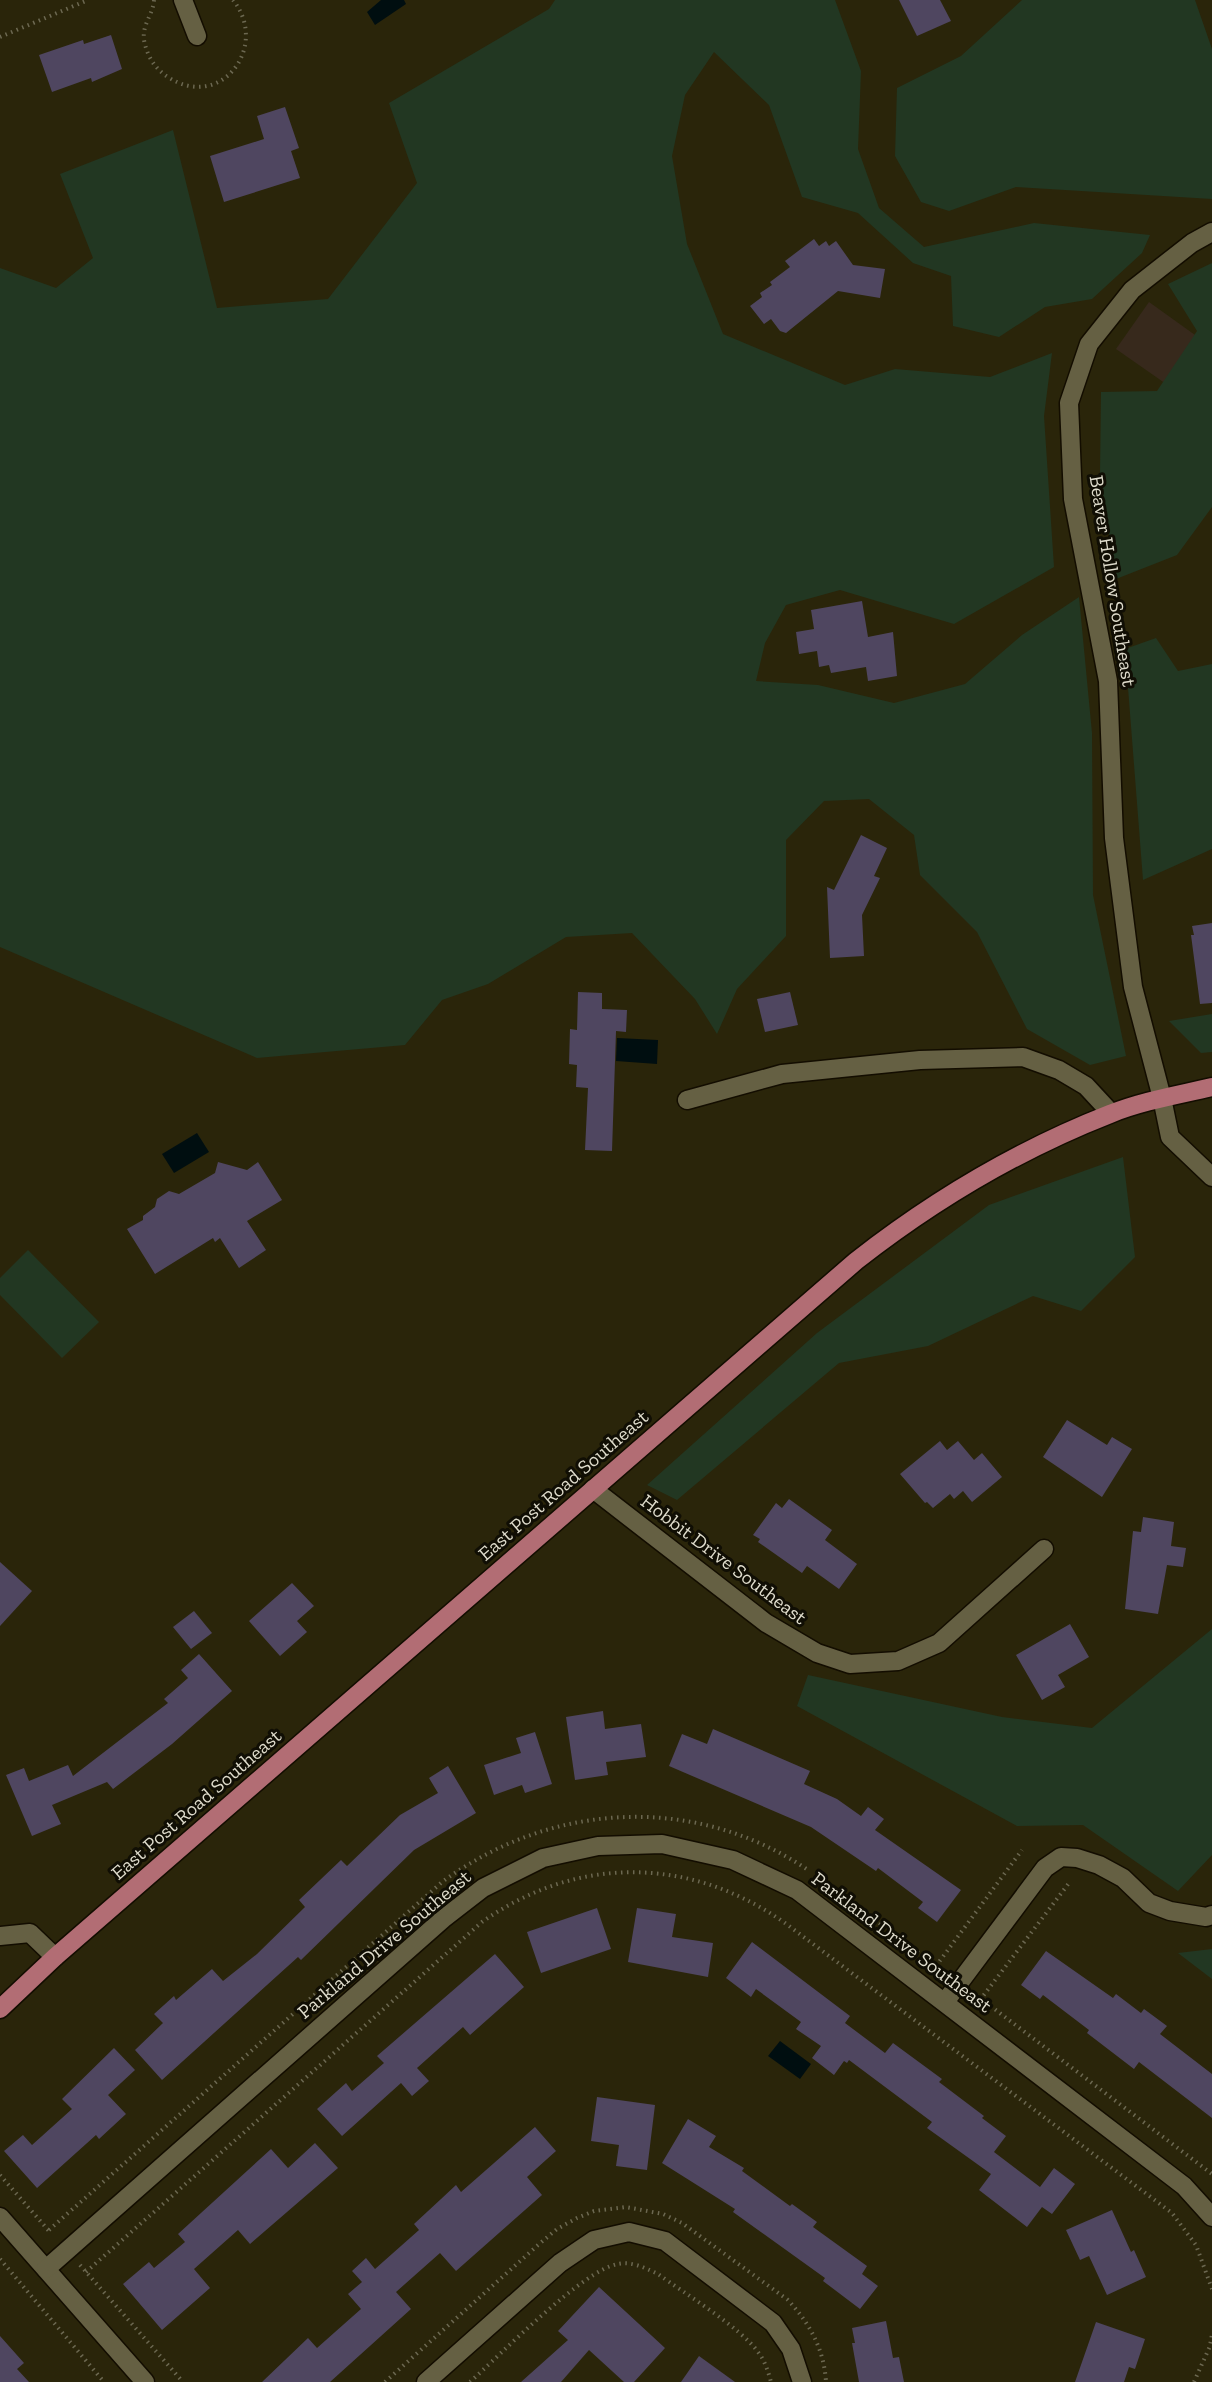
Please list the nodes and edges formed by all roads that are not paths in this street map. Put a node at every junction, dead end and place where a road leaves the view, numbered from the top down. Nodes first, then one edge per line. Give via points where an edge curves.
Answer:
1 (183, 0) edge
2 (197, 36) dead end
3 (1212, 232) edge
4 (1212, 1087) edge
5 (1162, 1098) junction
6 (687, 1100) dead end
7 (1111, 1113) junction
8 (1212, 1177) edge
9 (593, 1489) junction
10 (1044, 1550) dead end
11 (1212, 1916) edge
12 (0, 1936) edge
13 (55, 1957) junction
14 (945, 2002) junction
15 (0, 2008) edge
16 (0, 2217) edge
17 (1212, 2217) edge
18 (46, 2269) junction
19 (145, 2382) edge
20 (426, 2382) edge
21 (802, 2382) edge

1 - 2 street
3 - 5 street, Beaver Hollow Southeast via 1132,290 1089,344 1069,403 1073,499 1108,681 1114,838 1133,987
4 - 5 main road, East Post Road Southeast
5 - 7 main road, East Post Road Southeast
5 - 8 street, Beaver Hollow Southeast via 1170,1137
6 - 7 street via 782,1074 920,1060 1023,1058 1059,1070 1086,1086
7 - 9 main road, East Post Road Southeast via 1018,1155 894,1231
9 - 10 street, Hobbit Drive Southeast via 766,1623 817,1653 850,1664 898,1661 939,1643
9 - 13 main road, East Post Road Southeast
11 - 14 street via 1170,1911 1149,1903 1123,1878 1099,1865 1061,1857 1045,1868
12 - 13 street via 30,1933
13 - 15 main road, East Post Road Southeast
14 - 17 street, Parkland Drive Southeast via 1184,2186
14 - 18 street, Parkland Drive Southeast via 797,1890 732,1860 662,1844 598,1846 543,1858 483,1888 443,1919
16 - 18 street
18 - 19 street
20 - 21 street via 560,2263 594,2240 629,2232 665,2241 773,2324 791,2349

